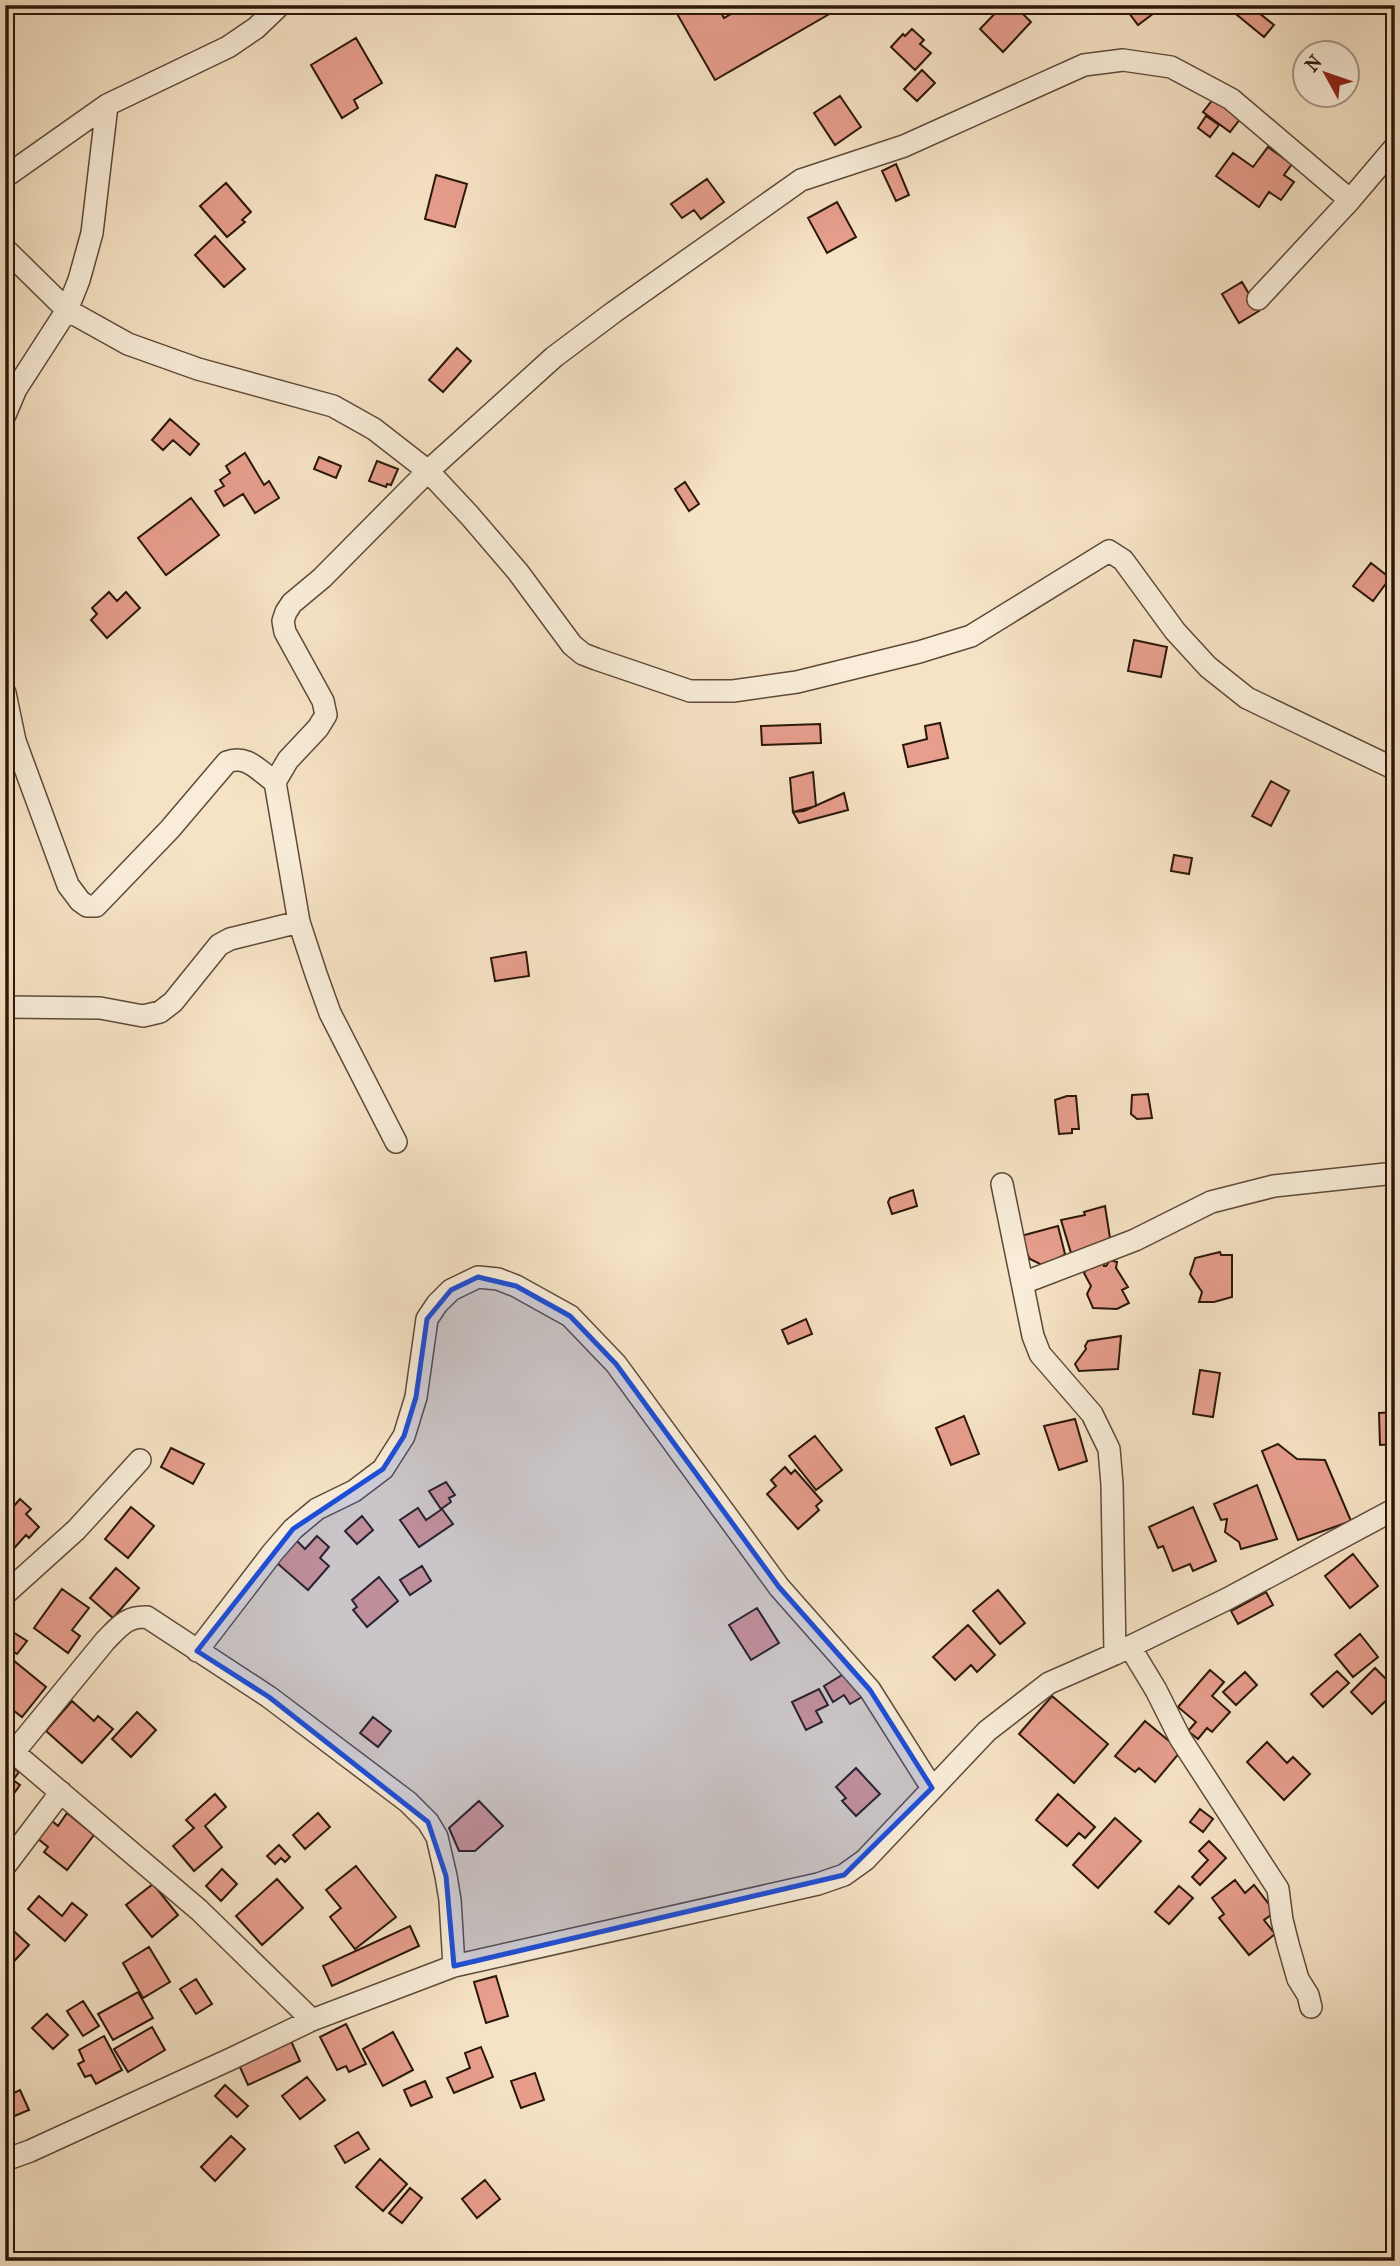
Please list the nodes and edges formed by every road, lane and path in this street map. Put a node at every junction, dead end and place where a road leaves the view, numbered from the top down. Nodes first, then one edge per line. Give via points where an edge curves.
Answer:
1 (281, 5) edge
2 (107, 105) junction
3 (1395, 147) edge
4 (5, 177) edge
5 (1350, 200) junction
6 (5, 249) edge
7 (1258, 299) dead end
8 (67, 310) junction
9 (5, 415) edge
10 (428, 471) junction
11 (5, 693) edge
12 (1395, 769) edge
13 (275, 782) junction
14 (299, 922) junction
15 (5, 1007) edge
16 (396, 1142) dead end
17 (1395, 1173) edge
18 (1002, 1184) dead end
19 (1023, 1283) junction
20 (140, 1460) dead end
21 (1395, 1509) edge
22 (6, 1590) edge
23 (197, 1651) junction
24 (1122, 1651) junction
25 (10, 1749) edge
26 (932, 1788) junction
27 (61, 1792) junction
28 (5, 1866) edge
29 (454, 1966) junction
30 (1311, 2007) dead end
31 (312, 2020) junction
32 (5, 2160) edge

1 - 2 street via 228,47
2 - 4 street
2 - 8 street via 92,233
3 - 5 street
5 - 7 street
5 - 10 street via 1231,99 1171,67 1123,60 1084,65 904,146 801,180 554,356
6 - 8 street
8 - 9 street via 16,389
8 - 10 street via 128,344 198,369 333,406 374,429
10 - 12 street via 518,572 572,645 583,654 690,691 733,691 797,682 971,636 1109,551 1123,560 1208,667 1247,698
10 - 13 street via 286,612 285,632 323,701 326,715
11 - 13 street via 15,741 53,849 68,885 87,906 96,906 227,762 246,760
13 - 14 street
14 - 15 street via 219,945 160,1012 143,1016 100,1008
14 - 16 street via 330,1013
17 - 19 street via 1274,1185 1211,1202 1135,1240
18 - 19 street
19 - 24 street via 1040,1354 1092,1413 1109,1449
20 - 22 street via 76,1530
21 - 24 street
23 - 25 street via 147,1617 135,1616 105,1640
23 - 26 street via 293,1529 383,1469 404,1436 416,1397 427,1319 437,1304 450,1290 478,1277 498,1279 570,1315 616,1364 779,1587 870,1690
23 - 29 street via 269,1697 428,1822 437,1837 446,1876
24 - 26 street via 1049,1683 987,1731
24 - 30 street via 1156,1690 1180,1738 1278,1889 1291,1956
25 - 27 street
26 - 29 street via 865,1860 844,1875
27 - 28 street
27 - 31 street via 199,1910
29 - 31 street
31 - 32 street

